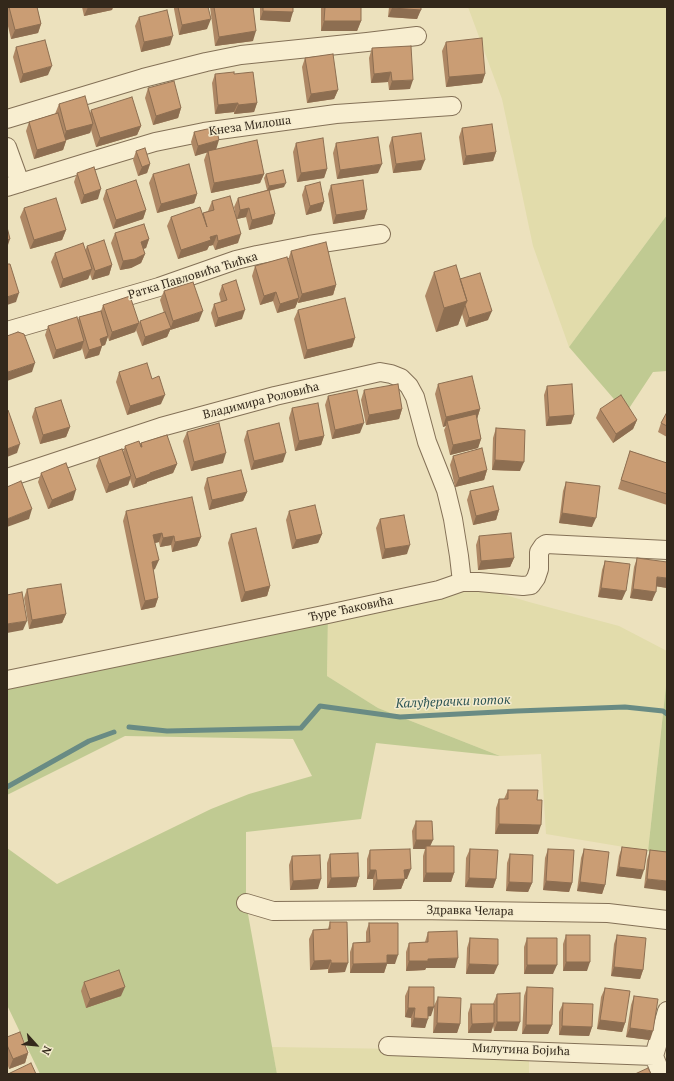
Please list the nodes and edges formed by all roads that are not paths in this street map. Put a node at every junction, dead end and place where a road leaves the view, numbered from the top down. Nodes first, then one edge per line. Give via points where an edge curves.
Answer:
1 (418, 36) dead end
2 (452, 106) dead end
3 (7, 119) edge
4 (7, 148) edge
5 (13, 185) edge
6 (381, 234) dead end
7 (7, 330) edge
8 (7, 478) edge
9 (667, 550) edge
10 (462, 582) junction
11 (7, 680) edge
12 (246, 902) dead end
13 (667, 920) edge
14 (667, 1011) edge
15 (388, 1046) dead end
16 (654, 1056) junction
17 (660, 1074) edge

1 - 3 street via 241,55 206,62
2 - 5 street, Кнеза Милоша via 336,114 204,132 155,142
4 - 5 street
6 - 7 street, Ратка Павловића Ћићка via 236,260 159,287
8 - 10 street, Владимира Роловића via 161,427 275,396 380,372 391,374 401,378 415,397 427,442 446,490
9 - 10 street, Ђуре Ђаковића via 546,544 539,552 539,569 531,585
10 - 11 street, Ђуре Ђаковића via 439,590 328,614
12 - 13 street, Здравка Челара via 273,911 600,913
14 - 16 street
15 - 16 street, Милутина Бојића
16 - 17 street

